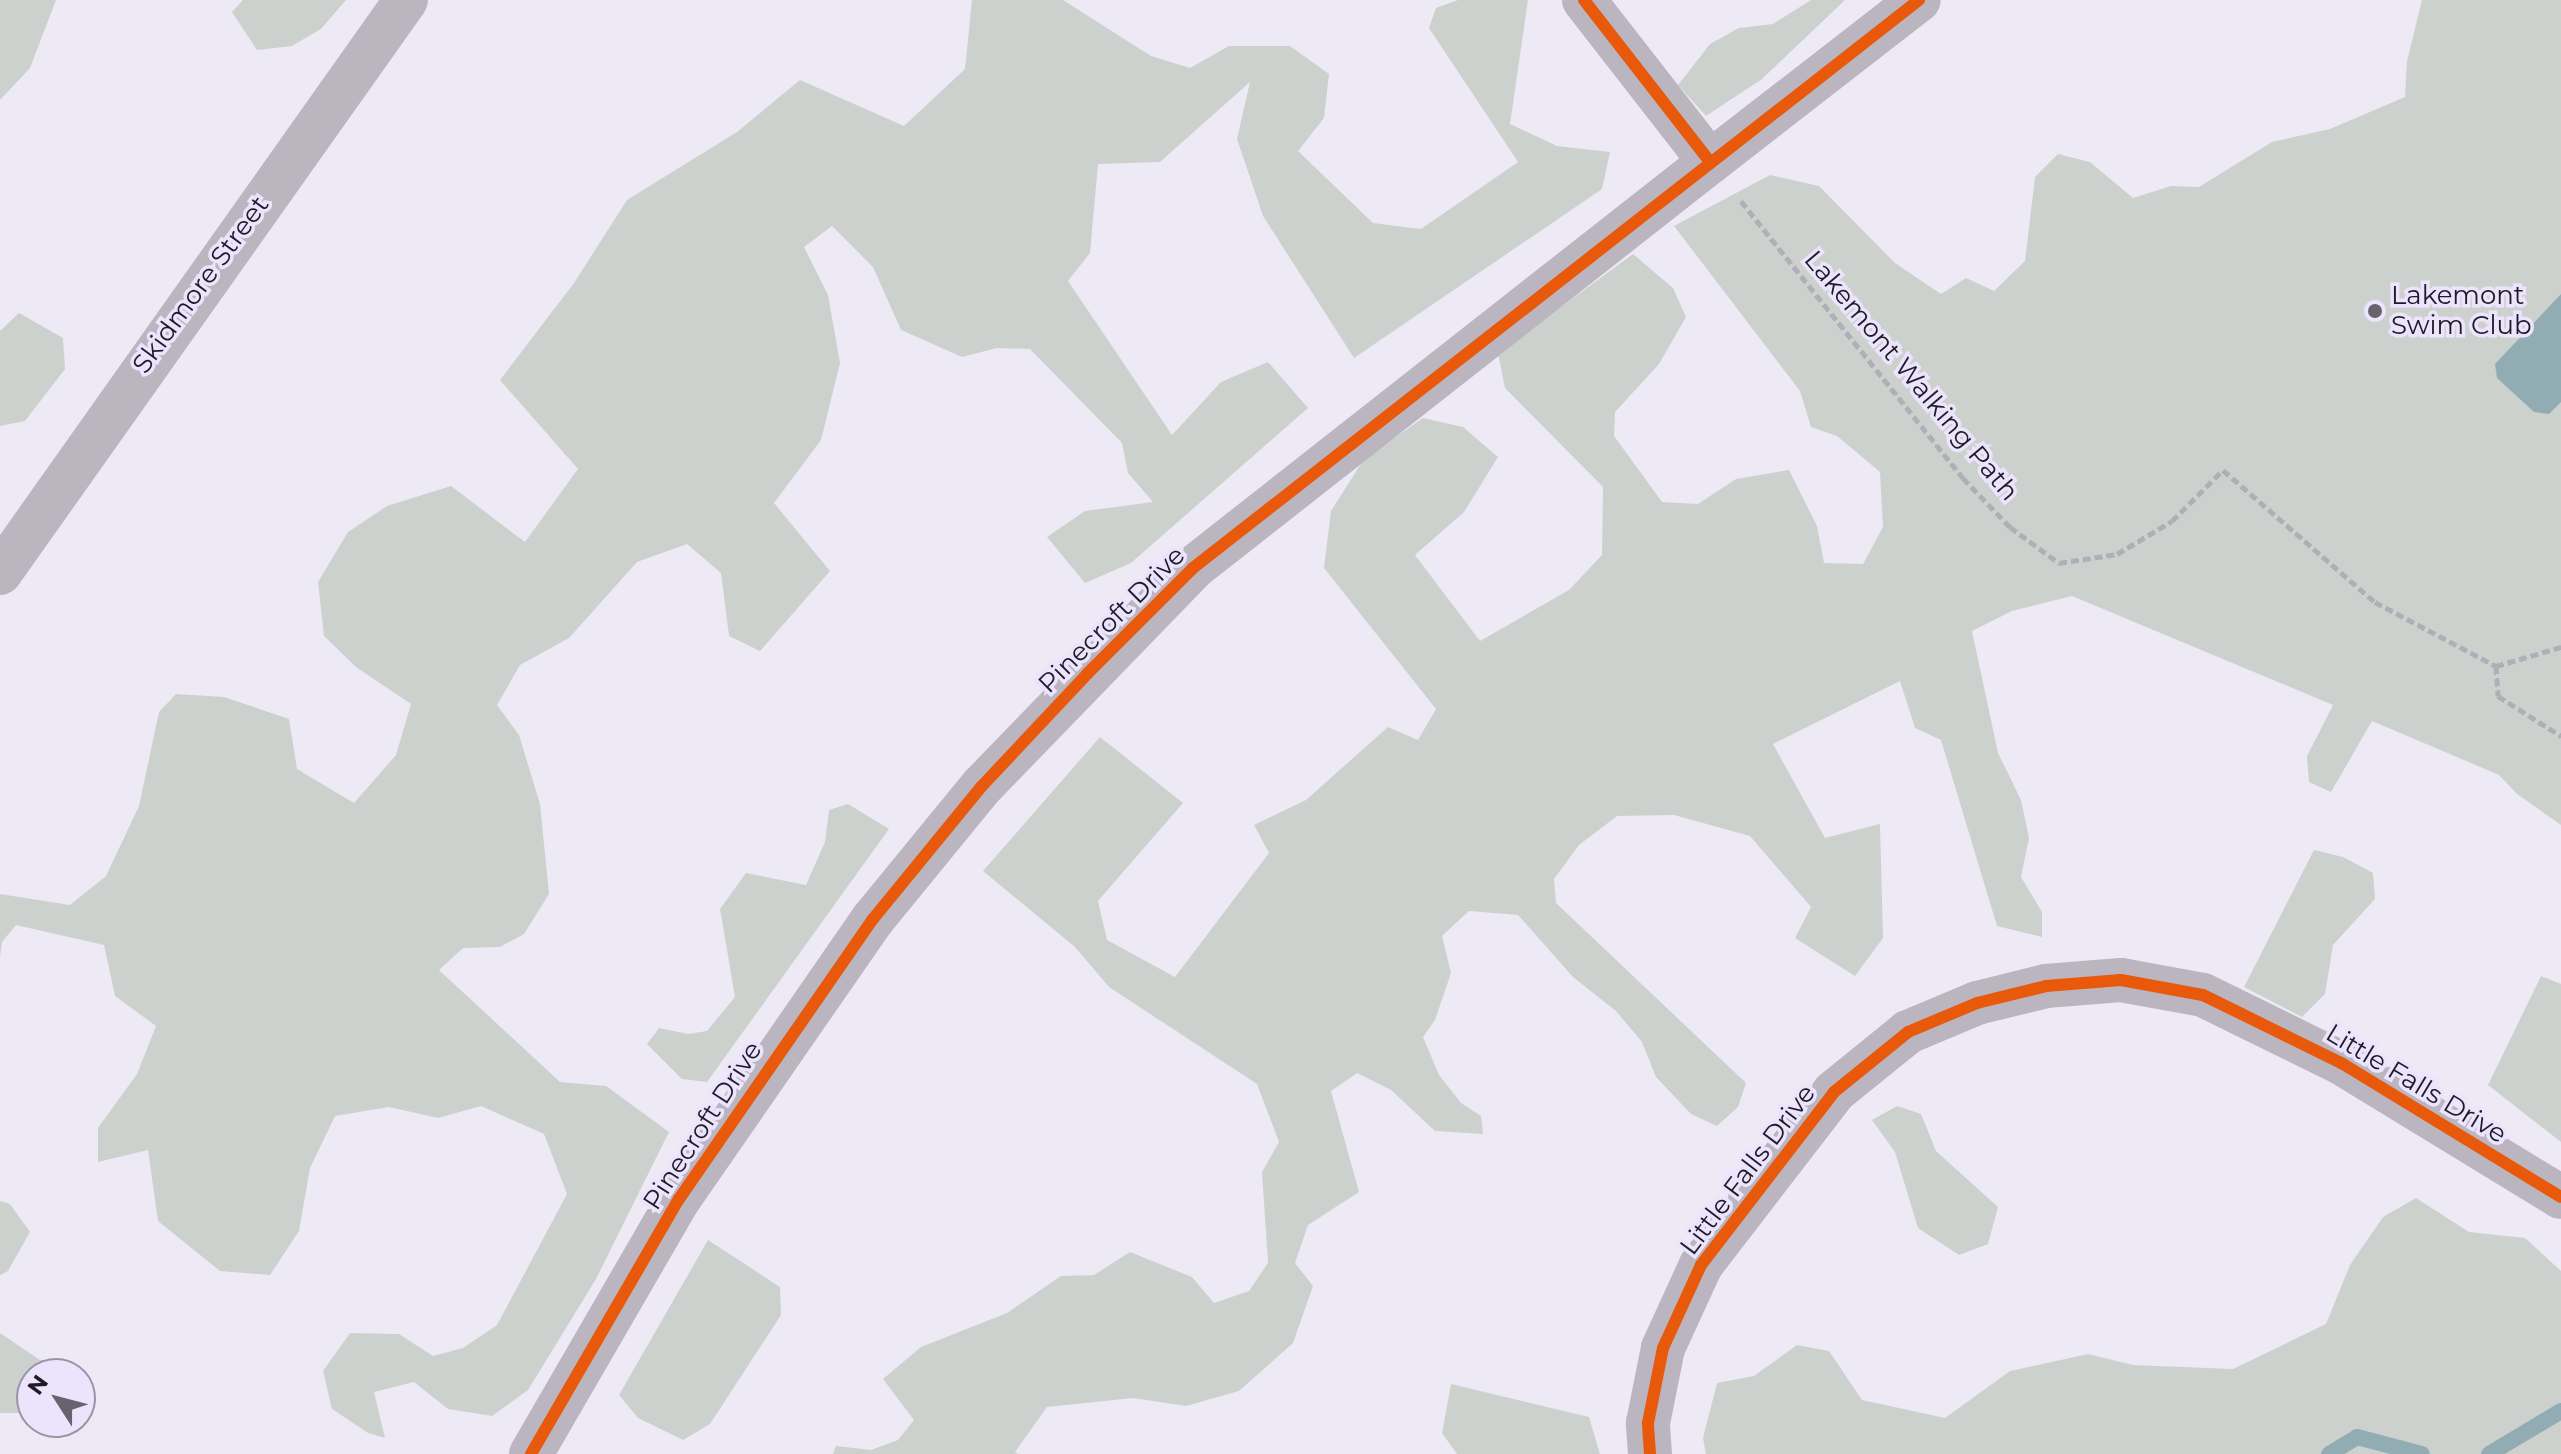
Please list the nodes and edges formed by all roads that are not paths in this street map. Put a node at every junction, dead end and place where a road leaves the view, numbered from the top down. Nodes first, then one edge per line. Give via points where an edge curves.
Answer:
1 (406, 0) edge
2 (1584, 0) edge
3 (1919, 0) edge
4 (1710, 162) junction
5 (0, 573) edge
6 (2561, 1197) edge
7 (531, 1454) edge
8 (1650, 1454) edge

1 - 5 street, Skidmore Street
2 - 4 street
3 - 4 street, Pinecroft Drive
4 - 7 street, Pinecroft Drive via 1193,568 982,786 873,919 679,1199
6 - 8 street, Little Falls Drive via 2343,1064 2203,995 2121,980 2046,986 1977,1003 1908,1032 1834,1092 1701,1265 1663,1348 1648,1423

